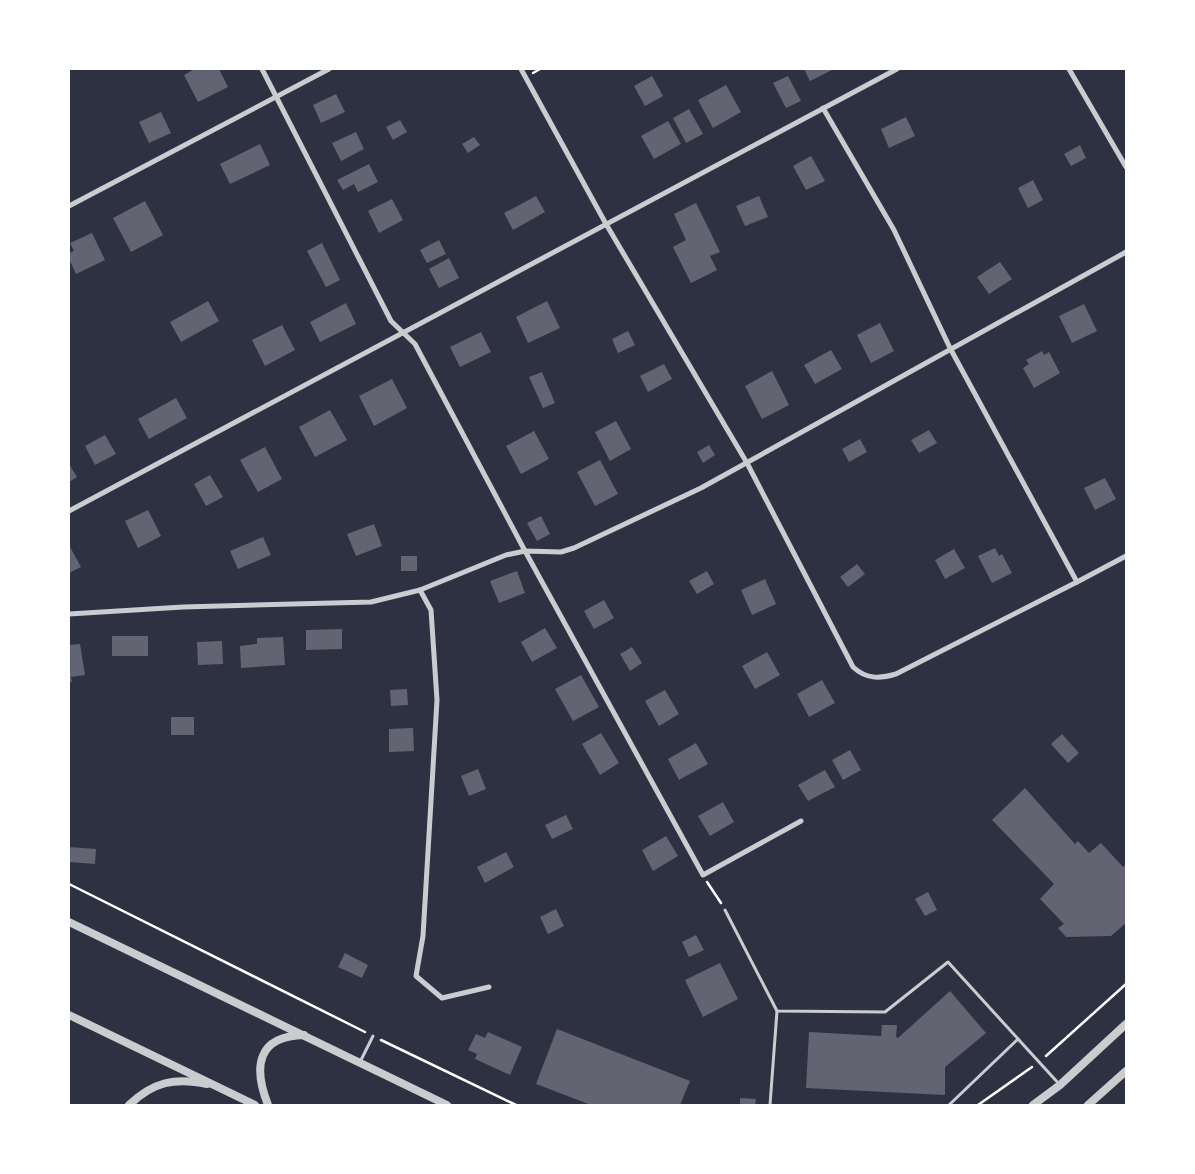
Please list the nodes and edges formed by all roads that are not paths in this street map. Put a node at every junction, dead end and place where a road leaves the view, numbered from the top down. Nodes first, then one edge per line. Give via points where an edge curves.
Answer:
1 (262, 69) edge
2 (329, 69) edge
3 (521, 69) edge
4 (897, 69) edge
5 (1069, 69) edge
6 (277, 97) junction
7 (823, 108) junction
8 (1126, 167) edge
9 (69, 206) edge
10 (606, 224) junction
11 (1126, 252) edge
12 (403, 333) junction
13 (950, 348) junction
14 (746, 463) junction
15 (69, 511) edge
16 (525, 551) junction
17 (1126, 556) edge
18 (1077, 582) junction
19 (420, 590) junction
20 (69, 614) edge
21 (801, 821) dead end
22 (725, 910) road end
23 (69, 922) edge
24 (489, 987) dead end
25 (777, 1011) junction
26 (69, 1015) edge
27 (1126, 1024) edge
28 (306, 1035) junction
29 (373, 1036) road end
30 (1018, 1039) junction
31 (360, 1062) junction
32 (1126, 1070) edge
33 (1060, 1085) junction
34 (216, 1086) junction
35 (129, 1105) edge
36 (255, 1105) edge
37 (268, 1105) edge
38 (447, 1105) edge
39 (770, 1105) edge
40 (949, 1105) edge
41 (1033, 1105) edge
42 (1088, 1105) edge

1 - 6 street
2 - 6 street
3 - 10 street
4 - 7 street
5 - 8 street
6 - 9 street
6 - 12 street via 391,321
7 - 10 street
7 - 13 street via 894,230
10 - 12 street
10 - 14 street
11 - 13 street
12 - 15 street
12 - 16 street via 415,344
13 - 14 street
13 - 18 street
14 - 16 street via 574,548 547,553
14 - 18 street via 853,667 860,673 876,678 896,674
16 - 19 street via 506,555
16 - 21 street via 703,875
17 - 18 street
19 - 20 street via 371,602
19 - 24 street via 432,610 437,700 423,936 416,976 442,998
22 - 25 lane
23 - 28 street
25 - 30 lane via 885,1012 948,962
25 - 39 lane
26 - 34 street
27 - 33 street
28 - 31 street
28 - 37 street via 286,1036 276,1041 261,1058 259,1081
29 - 31 lane
30 - 33 lane
30 - 40 lane
31 - 38 street
32 - 42 street
33 - 41 street
34 - 35 street via 172,1080 157,1084
34 - 36 street

